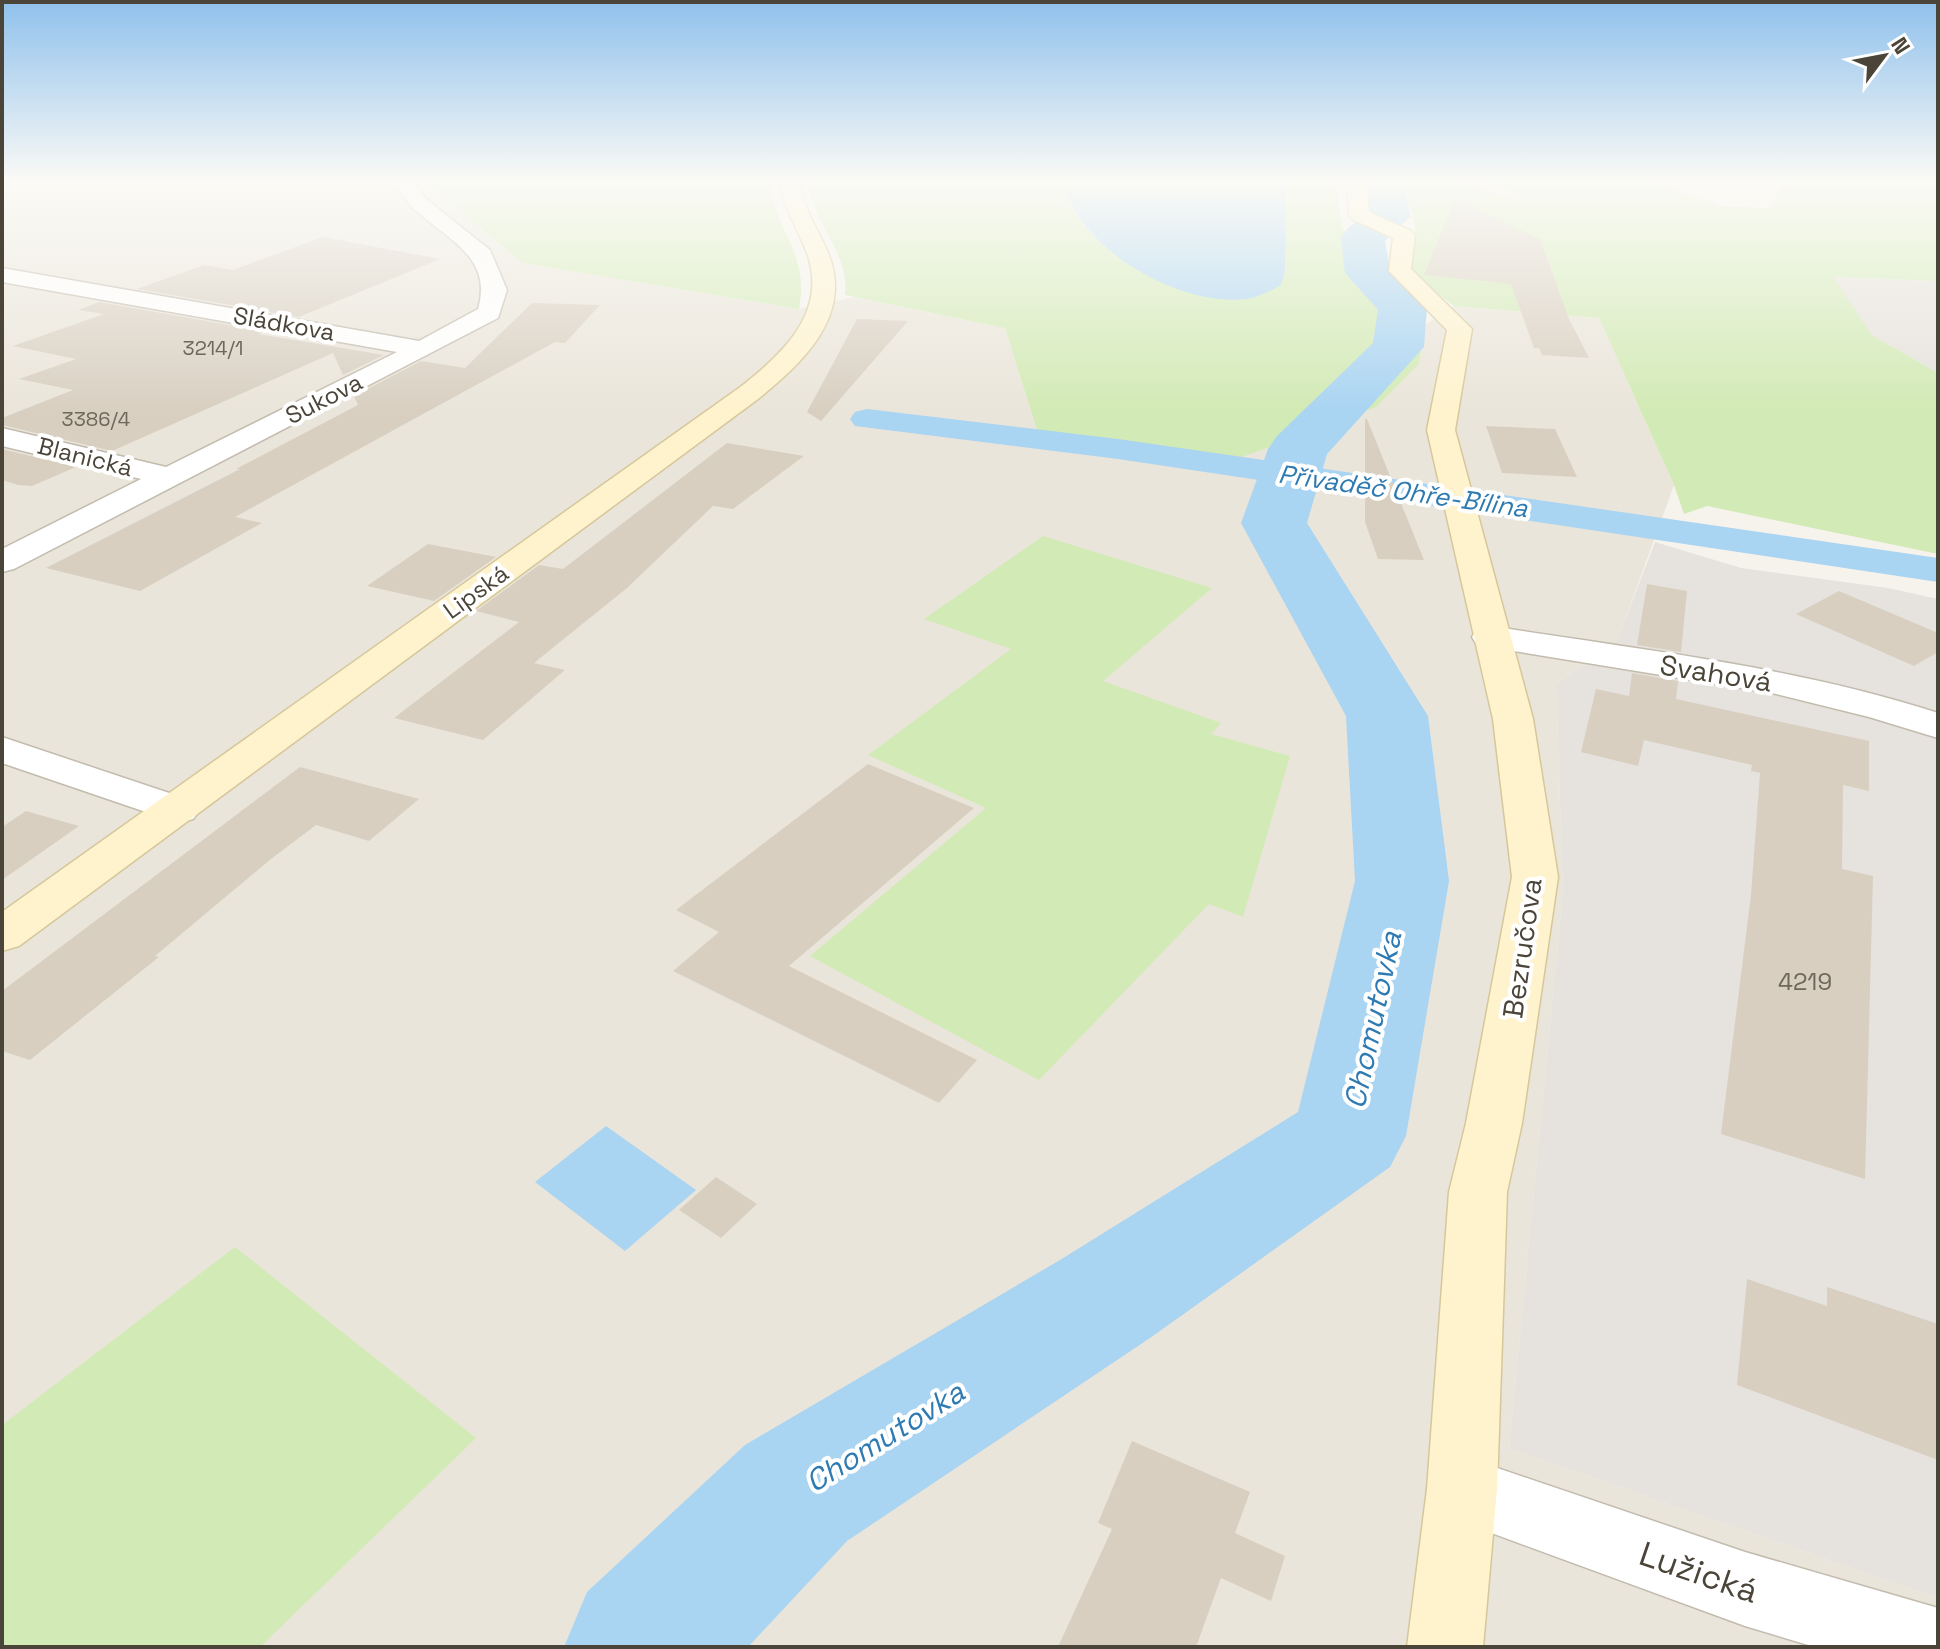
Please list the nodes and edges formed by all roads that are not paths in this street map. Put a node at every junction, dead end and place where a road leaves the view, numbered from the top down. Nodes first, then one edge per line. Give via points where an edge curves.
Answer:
1 (483, 258) edge
2 (819, 258) edge
3 (1401, 258) edge
4 (2, 275) edge
5 (39, 281) junction
6 (2, 293) edge
7 (423, 349) junction
8 (2, 437) edge
9 (169, 477) junction
10 (2, 562) edge
11 (1490, 637) junction
12 (1938, 726) edge
13 (2, 749) edge
14 (178, 810) junction
15 (2, 935) edge
16 (1462, 1489) junction
17 (1938, 1646) edge
18 (1445, 1647) edge

1 - 7 street, Sukova via 495,290 489,313
2 - 14 street, Lipská via 825,286 821,309 812,332 788,359
3 - 11 street, Bezručova via 1400,271 1460,329 1441,430
4 - 5 street, Sládkova
5 - 6 street
5 - 7 street, Sládkova
7 - 9 street, Sukova
8 - 9 street, Blanická
9 - 10 street, Sukova
11 - 12 street, Svahová via 1740,673 1889,708
11 - 16 street, Bezručova via 1513,719 1535,877 1478,1192
13 - 14 street
14 - 15 street, Lipská
16 - 17 street, Lužická via 1745,1589
16 - 18 street, Bezručova

